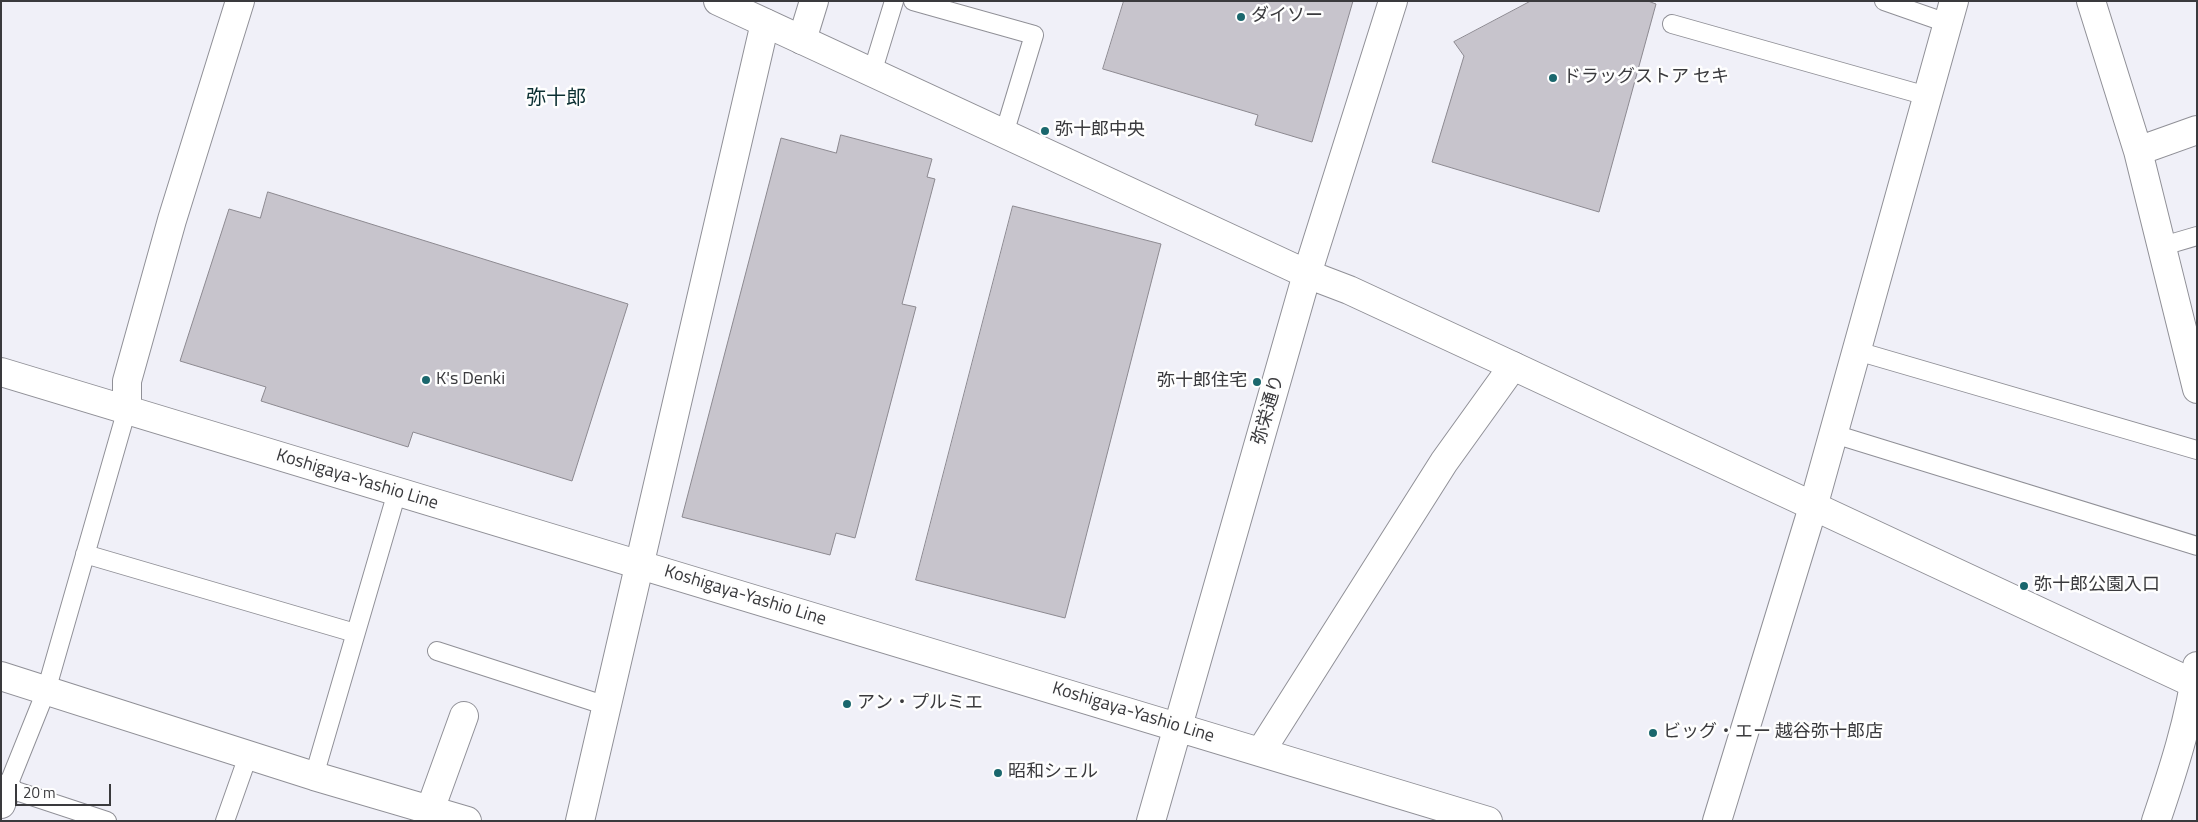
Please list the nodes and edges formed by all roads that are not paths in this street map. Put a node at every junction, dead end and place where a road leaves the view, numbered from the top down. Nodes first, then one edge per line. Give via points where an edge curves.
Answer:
1 (240, 1) edge
2 (718, 1) edge
3 (814, 1) edge
4 (894, 1) edge
5 (913, 1) edge
6 (1393, 1) edge
7 (1884, 1) edge
8 (2092, 1) edge
9 (1951, 12) edge
10 (765, 23) junction
11 (1672, 24) dead end
12 (802, 40) junction
13 (872, 73) junction
14 (1927, 96) junction
15 (2197, 130) edge
16 (1004, 134) junction
17 (2138, 151) junction
18 (2197, 236) edge
19 (2163, 246) junction
20 (1308, 274) junction
21 (1857, 350) junction
22 (1513, 366) junction
23 (1, 372) edge
24 (2195, 376) edge
25 (127, 409) junction
26 (1834, 434) junction
27 (2197, 450) edge
28 (397, 492) junction
29 (1813, 507) junction
30 (2197, 546) edge
31 (85, 554) junction
32 (640, 565) junction
33 (355, 634) junction
34 (438, 651) dead end
35 (1, 676) edge
36 (2196, 678) edge
37 (46, 691) junction
38 (607, 706) junction
39 (464, 716) dead end
40 (1179, 726) junction
41 (1261, 752) junction
42 (248, 756) junction
43 (314, 776) junction
44 (4, 796) edge
45 (420, 812) edge
46 (107, 821) edge
47 (225, 821) edge
48 (466, 821) edge
49 (580, 821) edge
50 (1151, 821) edge
51 (1488, 821) edge
52 (1717, 821) edge
53 (2156, 821) edge

1 - 25 street via 135,352 127,381
2 - 10 street
3 - 12 street
4 - 13 lane
5 - 16 lane via 1034,35
6 - 20 street, 弥栄通り
7 - 9 lane
8 - 17 street
9 - 14 street
10 - 12 street
10 - 32 street
11 - 14 lane
12 - 13 street
13 - 16 street
14 - 21 street
15 - 17 street
16 - 20 street
17 - 19 street
18 - 19 lane
19 - 24 street
20 - 22 street
20 - 40 street, 弥栄通り
21 - 26 street
21 - 27 lane
22 - 29 street
22 - 41 street via 1444,462
23 - 25 street, Koshigaya-Yashio Line
25 - 28 street, Koshigaya-Yashio Line
25 - 31 lane
26 - 29 street
26 - 30 lane
28 - 32 street, Koshigaya-Yashio Line
28 - 33 lane
29 - 36 street
29 - 52 street
31 - 33 lane
31 - 37 lane
32 - 38 street
32 - 40 street, Koshigaya-Yashio Line
33 - 43 lane
34 - 38 lane
35 - 37 street
36 - 53 street
37 - 42 street
37 - 44 lane
38 - 49 street
39 - 45 street
40 - 41 street, Koshigaya-Yashio Line
40 - 50 street, 弥栄通り
41 - 51 street, Koshigaya-Yashio Line
42 - 43 street
42 - 47 lane
43 - 45 street
44 - 46 lane
45 - 48 street

